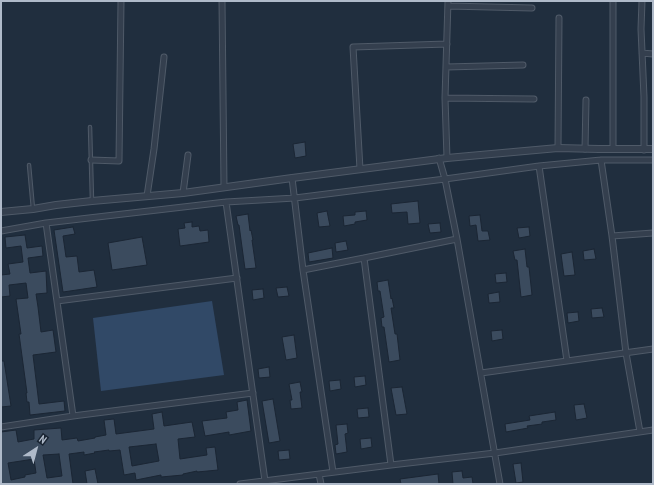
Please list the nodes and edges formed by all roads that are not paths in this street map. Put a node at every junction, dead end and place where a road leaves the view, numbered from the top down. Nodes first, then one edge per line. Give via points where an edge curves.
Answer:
1 (121, 1) edge
2 (222, 1) edge
3 (613, 1) edge
4 (642, 1) edge
5 (448, 4) edge
6 (532, 8) dead end
7 (559, 18) dead end
8 (447, 44) junction
9 (642, 53) junction
10 (653, 54) edge
11 (164, 56) dead end
12 (523, 65) dead end
13 (446, 67) junction
14 (445, 98) junction
15 (534, 99) dead end
16 (586, 100) dead end
17 (90, 127) dead end
18 (558, 148) junction
19 (585, 149) junction
20 (613, 149) junction
21 (653, 149) edge
22 (644, 150) junction
23 (188, 155) dead end
24 (439, 158) junction
25 (447, 158) junction
26 (91, 160) junction
27 (601, 160) junction
28 (653, 160) edge
29 (29, 165) dead end
30 (539, 166) junction
31 (360, 169) junction
32 (292, 178) junction
33 (444, 179) junction
34 (224, 187) junction
35 (183, 193) junction
36 (147, 196) junction
37 (295, 198) junction
38 (92, 201) junction
39 (226, 202) junction
40 (33, 209) junction
41 (1, 212) edge
42 (46, 223) junction
43 (1, 231) edge
44 (653, 233) edge
45 (612, 236) junction
46 (457, 239) junction
47 (364, 258) junction
48 (303, 270) junction
49 (237, 278) junction
50 (57, 301) junction
51 (653, 349) edge
52 (626, 352) junction
53 (567, 361) junction
54 (481, 373) junction
55 (253, 393) junction
56 (73, 416) junction
57 (1, 426) edge
58 (653, 430) edge
59 (640, 432) junction
60 (495, 453) junction
61 (391, 465) junction
62 (333, 472) junction
63 (320, 474) junction
64 (265, 481) junction
65 (240, 484) edge
66 (321, 484) edge
67 (500, 484) edge

1 - 26 street via 119,161
2 - 34 street
3 - 20 street
4 - 9 street
5 - 6 street
5 - 8 street
7 - 18 street
8 - 13 street
8 - 31 street via 353,47
9 - 10 street
9 - 22 street
11 - 36 street
12 - 13 street
13 - 14 street
14 - 15 street
14 - 25 street
16 - 19 street
17 - 26 lane
18 - 19 street
18 - 25 street
19 - 20 street
20 - 22 street
21 - 22 street
23 - 35 street
24 - 25 street
24 - 31 street
24 - 33 street
26 - 38 lane
27 - 28 street
27 - 30 street
27 - 45 street
29 - 40 lane
30 - 33 street
30 - 53 street
31 - 32 street
32 - 34 street
32 - 37 street
33 - 37 street
33 - 46 street
34 - 35 street
35 - 36 street
36 - 38 street
37 - 39 street
37 - 48 street
38 - 40 street
39 - 42 street
39 - 49 street
40 - 41 street
42 - 43 street
42 - 50 street
44 - 45 street
45 - 52 street
46 - 47 street
46 - 54 street
47 - 48 street
47 - 61 street
48 - 62 street
49 - 50 street
49 - 55 street
50 - 56 street
51 - 52 street
52 - 53 street
52 - 59 street
53 - 54 street
54 - 60 street
55 - 56 street
55 - 64 street
56 - 57 street
58 - 59 street
59 - 60 street
60 - 61 street
60 - 67 street
61 - 62 street
62 - 63 street
63 - 64 street
63 - 66 street
64 - 65 street

